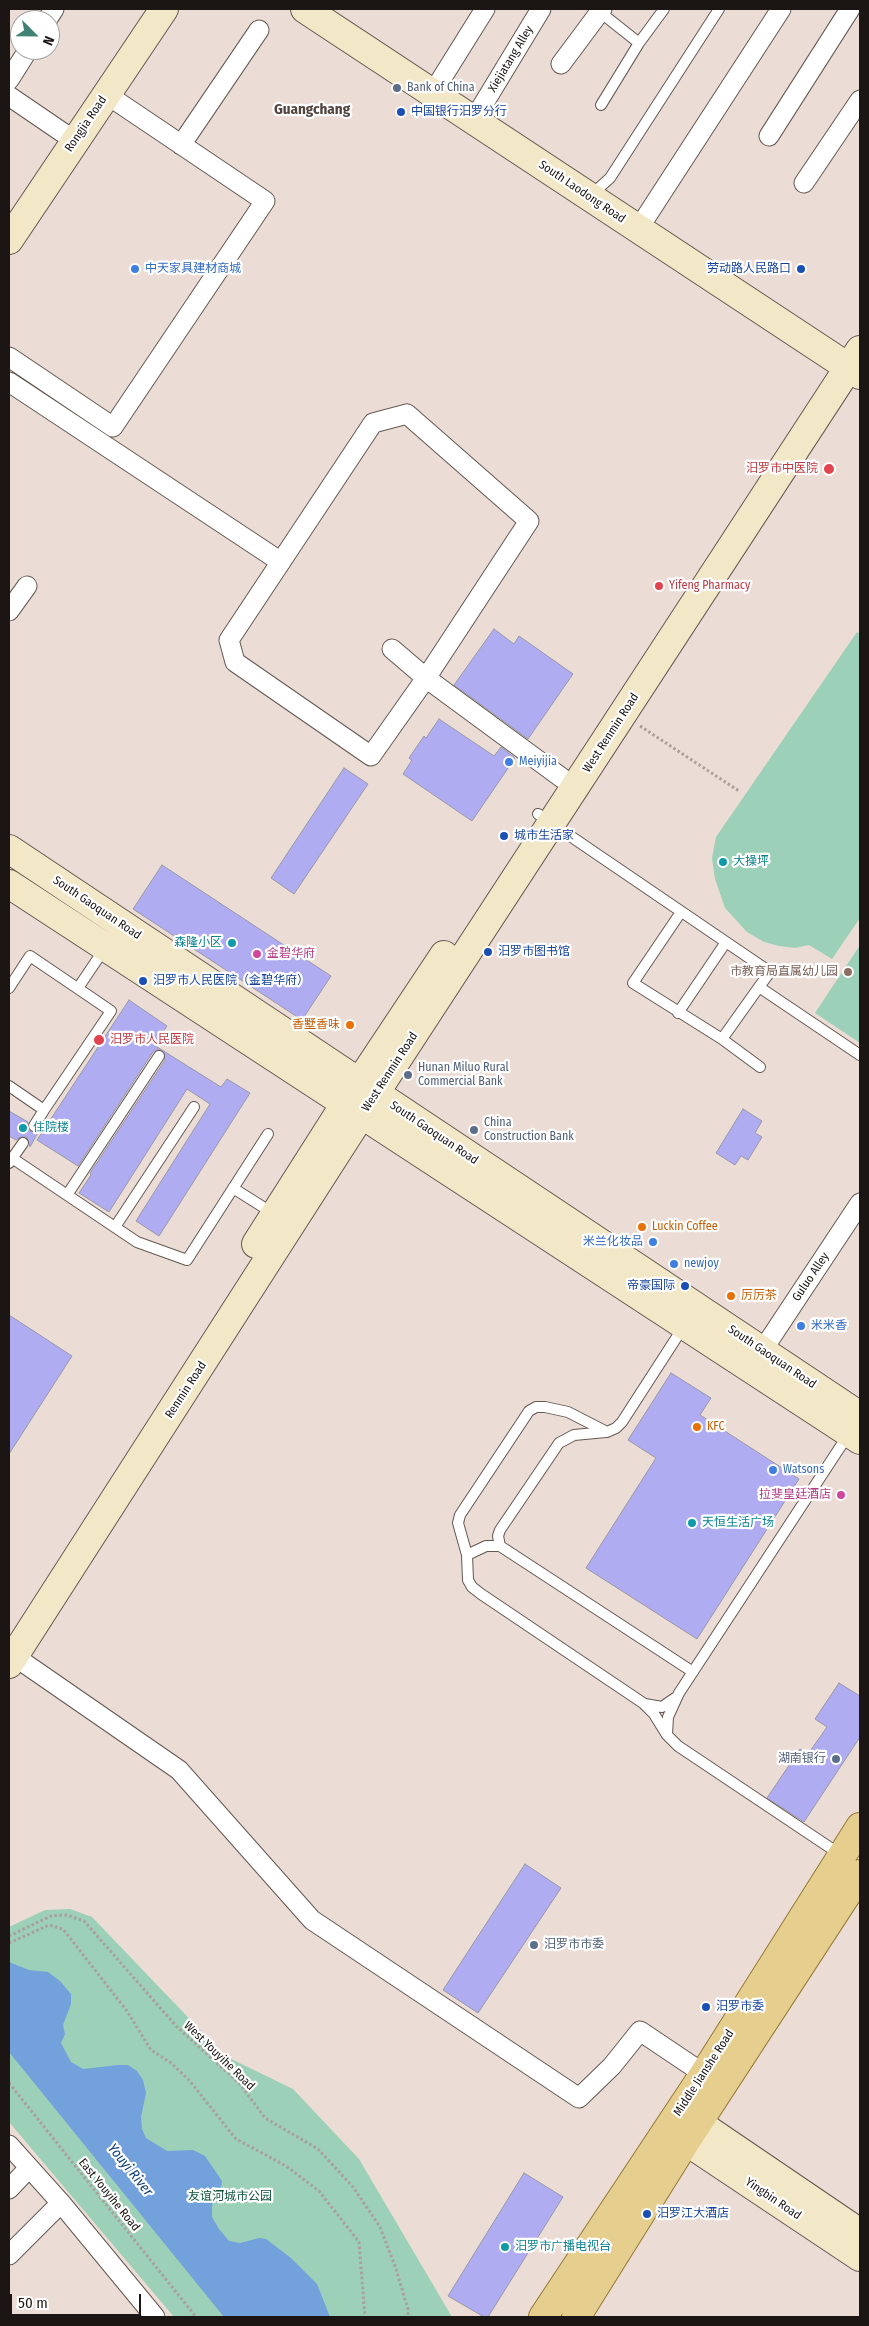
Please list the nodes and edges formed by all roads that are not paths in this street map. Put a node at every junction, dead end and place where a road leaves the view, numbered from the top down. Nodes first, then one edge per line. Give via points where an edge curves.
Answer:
1 (148, 9) edge
2 (164, 9) edge
3 (305, 9) edge
4 (333, 9) edge
5 (485, 9) edge
6 (541, 9) edge
7 (664, 9) edge
8 (719, 9) edge
9 (781, 9) edge
10 (850, 9) edge
11 (601, 10) edge
12 (259, 30) dead end
13 (639, 43) junction
14 (22, 60) edge
15 (561, 64) dead end
16 (9, 80) edge
17 (440, 81) junction
18 (106, 94) junction
19 (9, 96) edge
20 (860, 100) edge
21 (601, 105) dead end
22 (481, 108) junction
23 (769, 136) dead end
24 (68, 137) junction
25 (181, 145) junction
26 (804, 183) dead end
27 (600, 188) junction
28 (9, 212) edge
29 (646, 218) junction
30 (9, 240) edge
31 (854, 356) edge
32 (9, 357) edge
33 (9, 382) edge
34 (281, 562) junction
35 (27, 586) dead end
36 (9, 611) edge
37 (392, 649) dead end
38 (426, 678) junction
39 (562, 778) junction
40 (545, 819) junction
41 (9, 849) edge
42 (9, 884) edge
43 (681, 912) junction
44 (114, 936) junction
45 (726, 942) junction
46 (759, 987) junction
47 (9, 988) edge
48 (78, 988) junction
49 (678, 1013) junction
50 (722, 1039) junction
51 (860, 1055) edge
52 (159, 1056) dead end
53 (760, 1066) dead end
54 (9, 1086) edge
55 (360, 1099) junction
56 (194, 1107) dead end
57 (44, 1110) junction
58 (34, 1126) dead end
59 (268, 1134) dead end
60 (22, 1143) dead end
61 (11, 1161) edge
62 (233, 1188) junction
63 (67, 1195) junction
64 (860, 1203) edge
65 (275, 1215) junction
66 (115, 1227) junction
67 (684, 1326) junction
68 (762, 1351) junction
69 (857, 1430) edge
70 (607, 1432) junction
71 (500, 1530) junction
72 (486, 1546) junction
73 (500, 1546) junction
74 (469, 1550) junction
75 (11, 1651) edge
76 (693, 1672) junction
77 (679, 1694) junction
78 (643, 1703) junction
79 (667, 1735) junction
80 (860, 1827) edge
81 (851, 1864) edge
82 (704, 2074) junction
83 (692, 2132) junction
84 (9, 2145) edge
85 (28, 2169) junction
86 (9, 2189) edge
87 (61, 2203) junction
88 (860, 2233) edge
89 (9, 2255) edge
90 (860, 2257) edge
91 (155, 2317) edge
92 (543, 2317) edge
93 (576, 2317) edge

1 - 24 street, Rongjia Road
2 - 18 street, Rongjia Road
3 - 31 street, South Laodong Road
4 - 17 street, South Laodong Road
5 - 17 street
6 - 22 street, Xiejiatang Alley
7 - 13 lane
8 - 27 lane via 614,172
9 - 29 street
10 - 23 street
11 - 13 lane
11 - 15 street
12 - 25 street
13 - 21 lane
14 - 16 street
17 - 22 street, South Laodong Road
18 - 24 street, Rongjia Road
18 - 25 street
19 - 24 street
20 - 26 street
22 - 27 street, South Laodong Road
24 - 28 street, Rongjia Road
24 - 30 street, Rongjia Road
25 - 32 street via 265,201 113,427
27 - 29 street, South Laodong Road
29 - 31 street, South Laodong Road
31 - 39 street, West Renmin Road
31 - 40 street, West Renmin Road via 622,714
33 - 34 street
34 - 38 street via 229,640 234,662 371,756
34 - 38 street via 373,423 407,414 529,521
35 - 36 street
37 - 38 street
38 - 39 street
39 - 40 street, West Renmin Road
40 - 43 lane
40 - 55 street, West Renmin Road
41 - 44 street, South Gaoquan Road
42 - 44 street, South Gaoquan Road
43 - 45 lane
43 - 49 lane via 634,983
44 - 48 lane
44 - 55 street, South Gaoquan Road
45 - 46 lane via 770,972
45 - 49 lane
46 - 50 lane
46 - 51 lane
47 - 48 lane via 30,956
48 - 57 lane via 111,1010
49 - 50 lane
50 - 53 lane
52 - 63 lane
54 - 57 lane
55 - 65 street, Renmin Road
55 - 67 street, South Gaoquan Road
55 - 68 street, South Gaoquan Road
55 - 75 street, Renmin Road
56 - 66 lane
57 - 58 lane
59 - 62 lane
60 - 61 lane
61 - 63 lane
62 - 65 lane
62 - 66 lane via 187,1260 137,1242
63 - 66 lane
64 - 68 street, Guluo Alley
65 - 75 street, Renmin Road
67 - 69 street, South Gaoquan Road
67 - 70 lane via 622,1422
68 - 69 street, South Gaoquan Road
69 - 76 lane
70 - 71 lane via 574,1435 559,1443
70 - 74 lane via 568,1412 545,1407 529,1411 460,1515 459,1531
71 - 72 lane
71 - 73 lane
72 - 73 lane
72 - 74 lane
73 - 76 lane
74 - 78 lane via 468,1580 472,1587
75 - 82 street via 179,1770 312,1920 579,2098 612,2066 640,2031
76 - 77 lane
77 - 78 lane via 662,1706
77 - 79 lane via 668,1717
78 - 79 lane
79 - 81 lane via 716,1773
80 - 81 main road, Middle Jianshe Road
81 - 82 main road, Middle Jianshe Road
81 - 83 main road, Middle Jianshe Road
82 - 92 main road, Middle Jianshe Road
83 - 88 street, Yingbin Road
83 - 90 street, Yingbin Road
83 - 93 main road, Middle Jianshe Road
84 - 85 street
85 - 86 street
85 - 87 street
87 - 89 street
87 - 91 street

